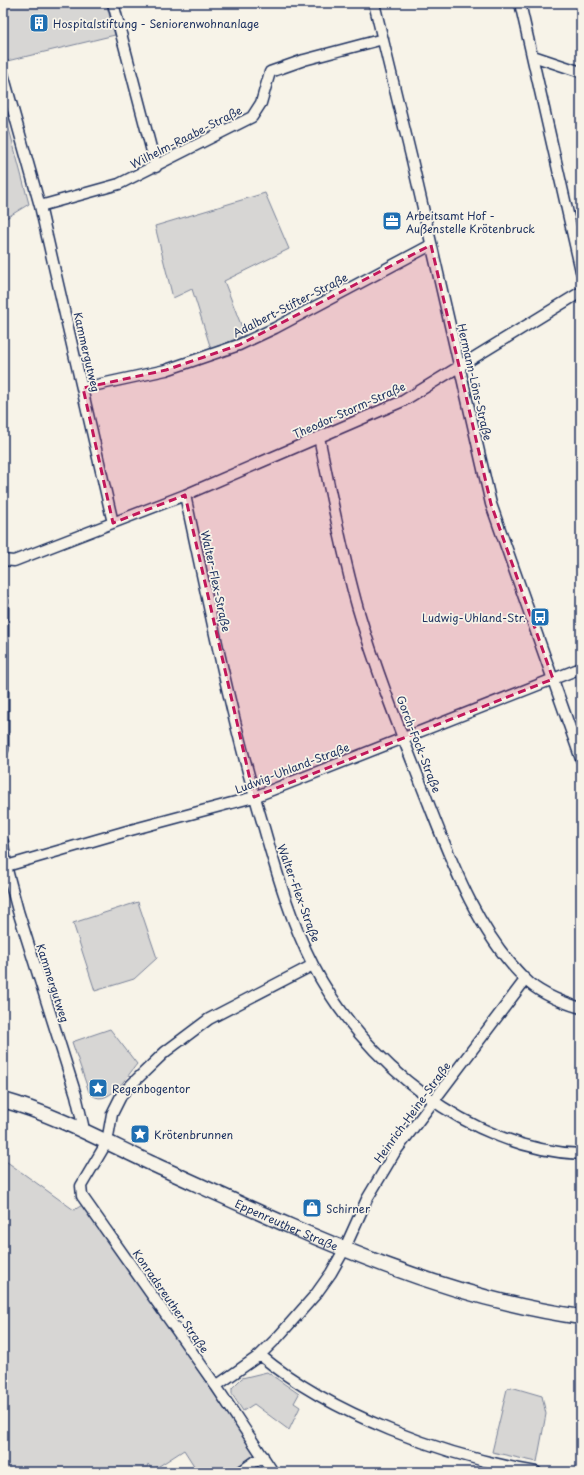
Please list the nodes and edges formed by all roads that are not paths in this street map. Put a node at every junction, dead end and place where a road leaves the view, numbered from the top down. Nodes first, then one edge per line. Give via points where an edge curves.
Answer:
1 (113, 3) edge
2 (374, 3) edge
3 (520, 3) edge
4 (383, 39) junction
5 (533, 56) junction
6 (581, 72) edge
7 (3, 74) edge
8 (156, 167) junction
9 (40, 206) junction
10 (432, 245) junction
11 (581, 271) edge
12 (581, 292) edge
13 (459, 368) junction
14 (83, 388) junction
15 (319, 437) junction
16 (185, 495) junction
17 (113, 523) junction
18 (3, 560) edge
19 (3, 600) edge
20 (581, 668) edge
21 (553, 679) junction
22 (404, 738) junction
23 (3, 750) edge
24 (581, 758) edge
25 (254, 797) junction
26 (3, 842) edge
27 (5, 866) edge
28 (313, 965) junction
29 (525, 980) junction
30 (581, 1008) edge
31 (3, 1100) edge
32 (433, 1102) junction
33 (83, 1131) junction
34 (107, 1142) junction
35 (581, 1154) edge
36 (344, 1250) junction
37 (581, 1317) edge
38 (260, 1355) junction
39 (216, 1386) junction
40 (263, 1456) junction
41 (240, 1472) edge
42 (273, 1472) edge
43 (536, 1472) edge

1 - 8 street
2 - 4 street, Hermann-Löns-Straße
3 - 5 street
4 - 8 street, Wilhelm-Raabe-Straße via 270,72 261,103 252,117
4 - 10 street, Hermann-Löns-Straße
5 - 6 street
5 - 11 street
7 - 9 street, Kammergutweg
8 - 9 street, Wilhelm-Raabe-Straße via 119,184
9 - 14 street, Kammergutweg
10 - 13 street, Hermann-Löns-Straße
10 - 14 street, Adalbert-Stifter-Straße via 239,345 166,370
12 - 13 street, Theodor-Storm-Straße
13 - 15 street, Theodor-Storm-Straße via 403,401
13 - 21 street, Hermann-Löns-Straße via 491,504
14 - 17 street, Kammergutweg
15 - 16 street, Theodor-Storm-Straße
15 - 22 street, Gorch-Fock-Straße via 358,610
16 - 17 street, Theodor-Storm-Straße
16 - 25 street, Walter-Flex-Straße
17 - 18 street via 14,561
19 - 23 street
20 - 21 street, Ludwig-Uhland-Straße
21 - 22 street, Ludwig-Uhland-Straße
21 - 24 street, Hermann-Löns-Straße
22 - 25 street, Ludwig-Uhland-Straße
22 - 29 street, Gorch-Fock-Straße via 437,824 469,896 491,937
25 - 27 street, Ludwig-Uhland-Straße via 127,830
25 - 28 street, Walter-Flex-Straße via 276,869
26 - 27 street, Kammergutweg
27 - 33 street, Kammergutweg via 28,948 76,1095
28 - 32 street, Walter-Flex-Straße via 335,1002 359,1034 400,1075
28 - 34 street via 209,1019 166,1052 122,1094 112,1114
29 - 30 street, Gorch-Fock-Straße via 550,996
29 - 32 street, Heinrich-Heine-Straße
31 - 33 main road, Eppenreuther Straße
32 - 35 street, Walter-Flex-Straße via 479,1127 511,1140 539,1148
32 - 36 street, Heinrich-Heine-Straße via 395,1152 367,1198
33 - 34 main road, Eppenreuther Straße
34 - 36 main road, Eppenreuther Straße
34 - 39 street, Konradsreuther Straße via 81,1186 82,1196
36 - 37 main road, Eppenreuther Straße via 437,1283 498,1300
36 - 38 street, Heinrich-Heine-Straße via 316,1294
38 - 39 street, Heinrich-Heine-Straße
38 - 43 street via 298,1383 350,1412 390,1429 464,1455
39 - 40 street, Konradsreuther Straße
40 - 41 street
40 - 42 street, Konradsreuther Straße

